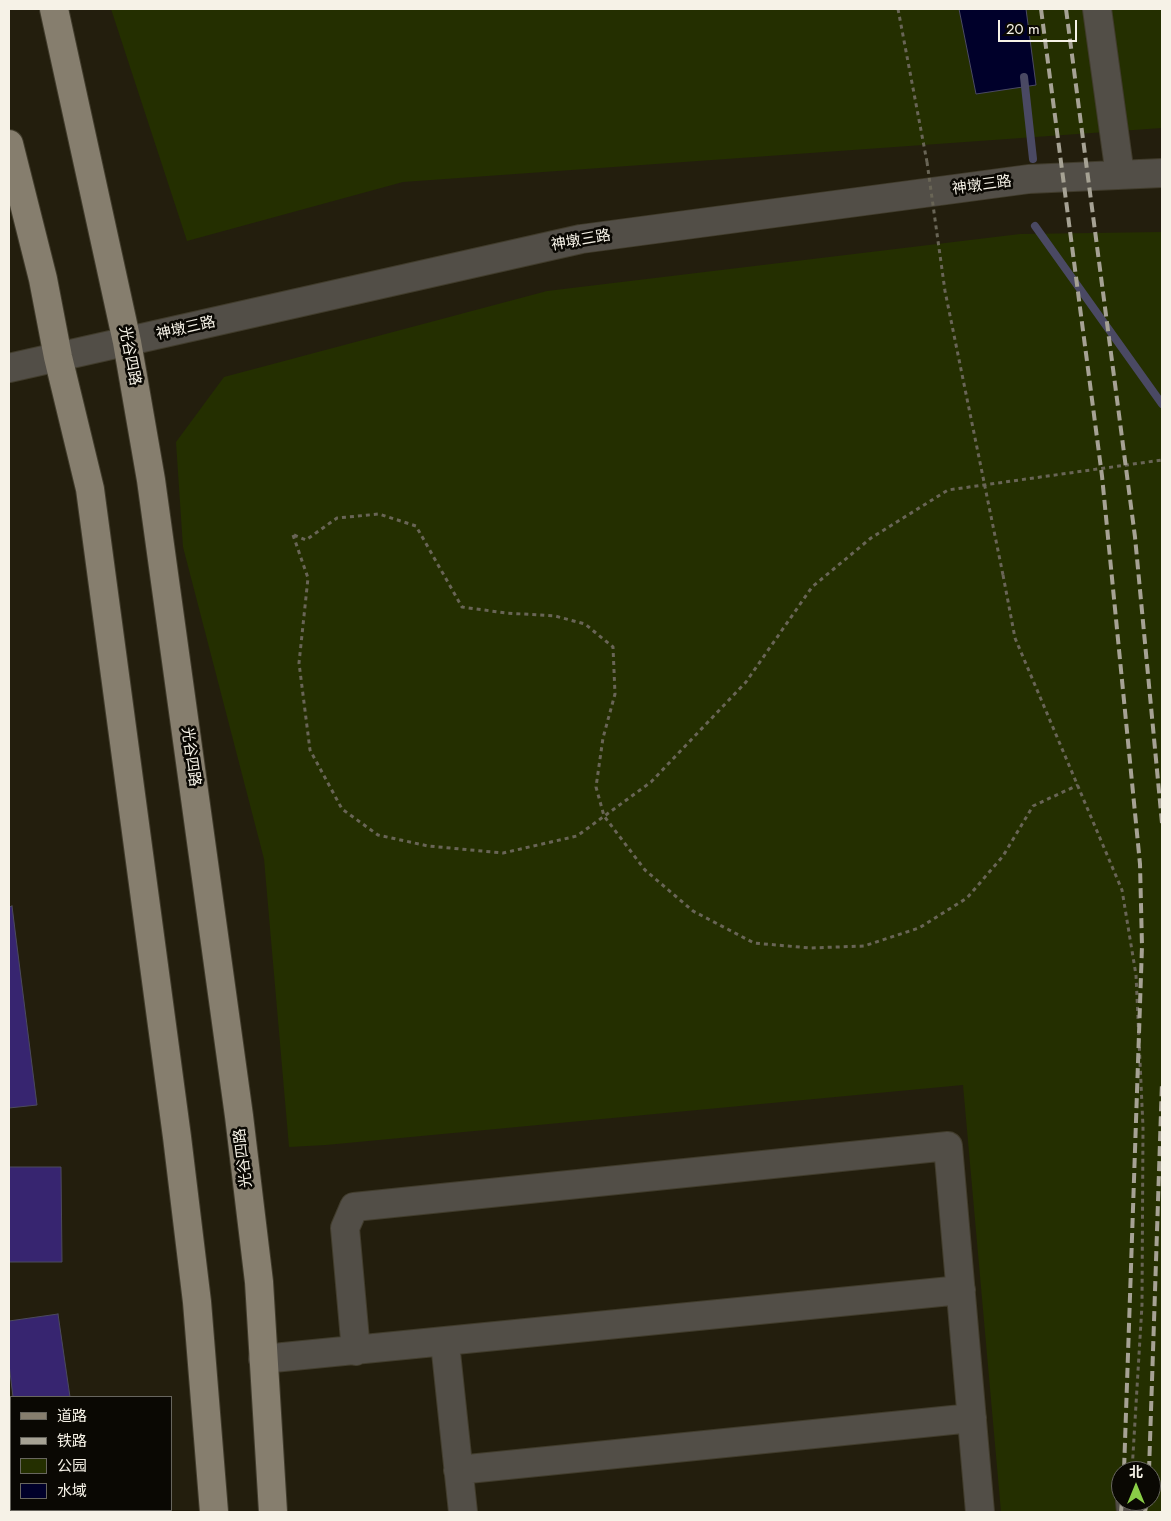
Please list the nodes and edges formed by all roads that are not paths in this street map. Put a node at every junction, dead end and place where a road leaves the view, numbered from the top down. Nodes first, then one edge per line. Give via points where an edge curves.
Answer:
1 (54, 9) edge
2 (1098, 9) edge
3 (9, 144) edge
4 (1162, 173) edge
5 (1120, 175) junction
6 (127, 342) junction
7 (58, 357) junction
8 (9, 368) edge
9 (961, 1290) junction
10 (445, 1343) junction
11 (356, 1351) junction
12 (264, 1359) junction
13 (972, 1418) junction
14 (458, 1470) junction
15 (214, 1512) edge
16 (273, 1512) edge
17 (463, 1512) edge
18 (980, 1512) edge

1 - 6 main road, 光谷四路
2 - 5 street
3 - 7 main road via 43,279
4 - 5 street, 神墩三路
5 - 6 street, 神墩三路 via 1029,179 581,239
6 - 7 street, 神墩三路
6 - 12 main road, 光谷四路 via 151,480 237,1106 259,1282
7 - 8 street, 神墩三路
7 - 15 main road via 90,490 145,888 196,1302
9 - 10 street
9 - 11 street via 948,1146 354,1207 345,1228
9 - 13 street
10 - 11 street
10 - 14 street
11 - 12 street
12 - 16 main road, 光谷四路
13 - 14 street
13 - 18 street
14 - 17 street

